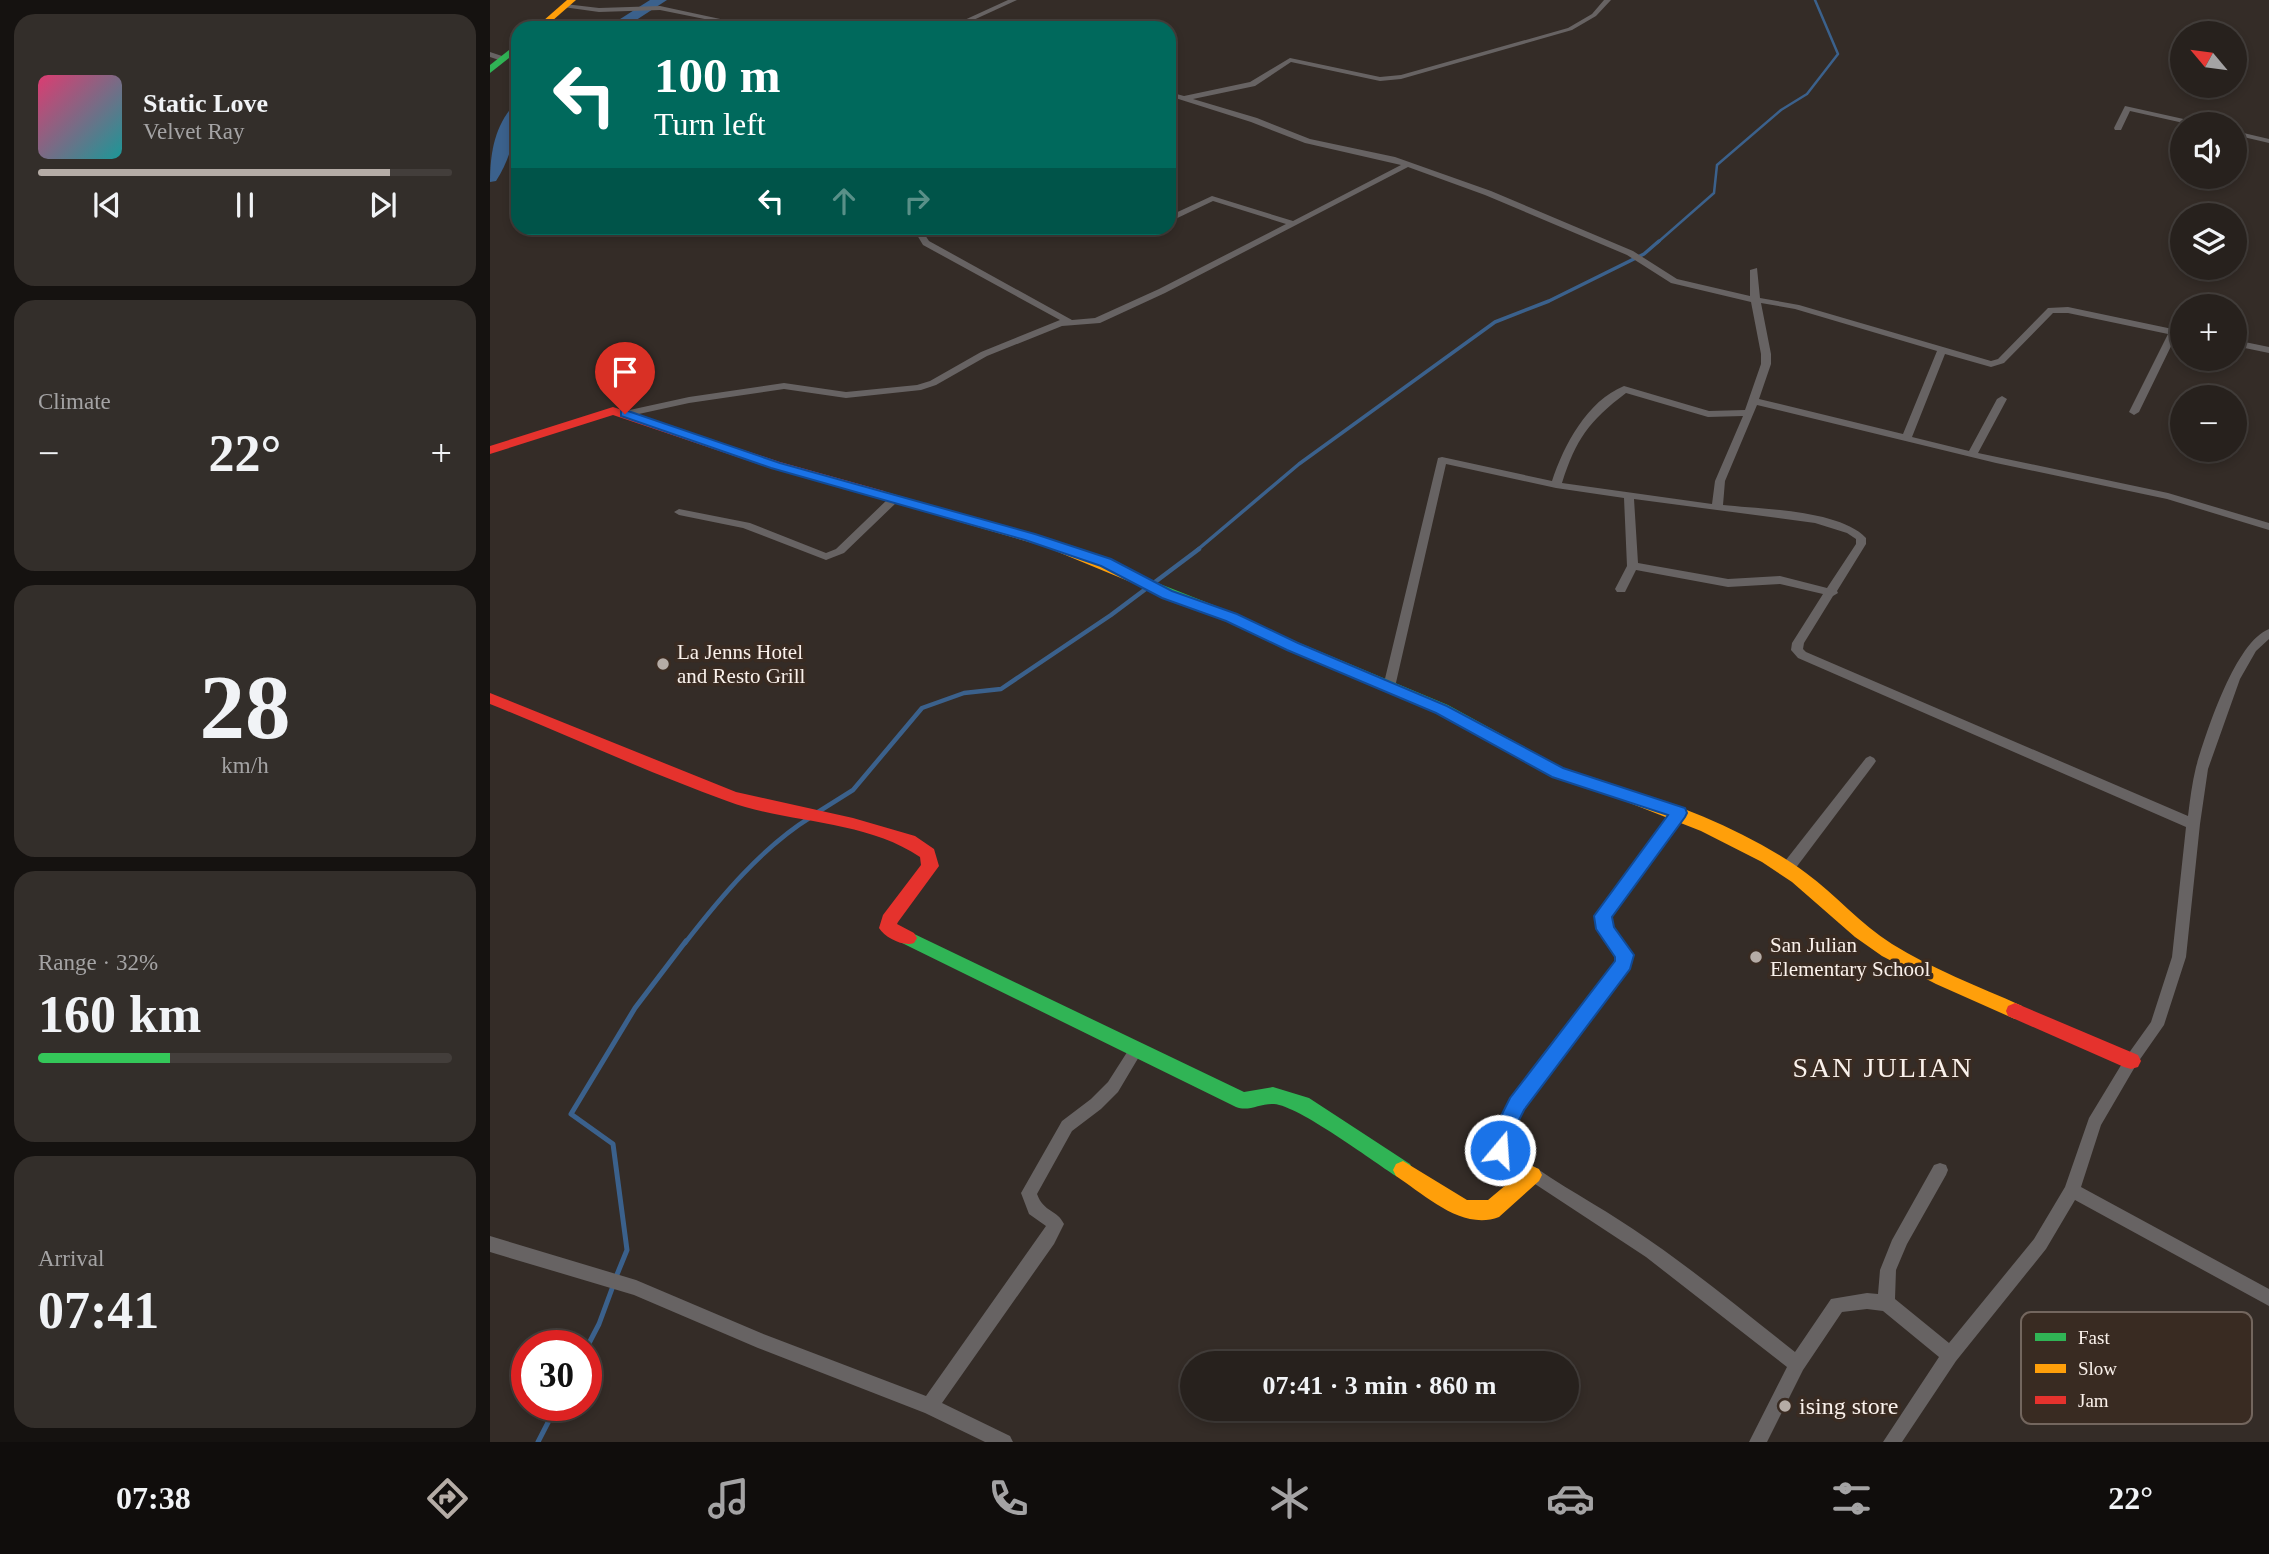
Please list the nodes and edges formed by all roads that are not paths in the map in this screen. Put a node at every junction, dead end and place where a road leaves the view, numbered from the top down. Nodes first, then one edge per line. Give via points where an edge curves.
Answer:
1 (1014, 0) edge
2 (1608, 0) edge
3 (568, 3) edge
4 (547, 21) edge
5 (723, 21) edge
6 (966, 21) edge
7 (511, 50) edge
8 (494, 61) edge
9 (1176, 96) edge
10 (1185, 98) junction
11 (2170, 118) edge
12 (2118, 128) dead end
13 (2247, 136) edge
14 (2269, 141) edge
15 (1407, 165) junction
16 (1176, 216) edge
17 (1295, 224) junction
18 (921, 235) edge
19 (1754, 270) dead end
20 (1756, 299) junction
21 (1068, 321) junction
22 (2170, 332) edge
23 (2247, 345) edge
24 (2170, 346) edge
25 (1942, 350) junction
26 (2269, 350) edge
27 (2002, 399) dead end
28 (1754, 401) junction
29 (2134, 412) dead end
30 (625, 414) junction
31 (1749, 414) junction
32 (1906, 439) junction
33 (490, 450) edge
34 (1972, 454) junction
35 (1556, 485) junction
36 (1629, 496) junction
37 (893, 500) junction
38 (1717, 508) junction
39 (679, 512) dead end
40 (2269, 527) edge
41 (1633, 566) junction
42 (1621, 589) dead end
43 (1832, 593) junction
44 (2269, 632) edge
45 (1389, 688) junction
46 (490, 698) edge
47 (1870, 761) dead end
48 (1679, 813) junction
49 (2193, 824) junction
50 (1787, 869) junction
51 (1136, 1050) junction
52 (2131, 1061) junction
53 (1940, 1170) dead end
54 (1532, 1175) junction
55 (2072, 1190) junction
56 (490, 1244) edge
57 (2269, 1298) edge
58 (1886, 1303) junction
59 (1950, 1355) junction
60 (1797, 1364) junction
61 (929, 1406) junction
62 (1004, 1442) edge
63 (1758, 1442) edge
64 (1892, 1442) edge

1 - 6 street
2 - 10 street via 1570,29 1401,77 1380,79 1290,60 1252,84
3 - 4 main road
3 - 5 street via 599,10 651,7
7 - 8 main road
9 - 10 street
10 - 15 street via 1308,141
11 - 12 street via 2128,108
13 - 14 street
15 - 17 street
15 - 20 street via 1488,192 1630,253 1674,281
16 - 17 street via 1212,198
17 - 21 street via 1097,321
18 - 21 street via 926,243
19 - 20 street
20 - 25 street via 1857,323
20 - 28 street via 1766,364
21 - 30 street via 984,354 918,388 846,395 784,386
22 - 25 street via 2051,310 1997,363
23 - 26 street
24 - 29 street
25 - 32 street
27 - 34 street
28 - 31 street
28 - 32 street
30 - 33 main road via 598,414
30 - 37 main road via 775,466
31 - 35 street via 1708,414 1624,389 1579,428
31 - 38 street via 1720,481
32 - 34 street
34 - 40 street via 2107,481
35 - 36 street
35 - 45 street via 1441,460
36 - 38 street
36 - 41 street
37 - 39 street via 840,551 826,557 746,525
37 - 45 main road via 1106,562 1167,594 1231,617
38 - 43 street via 1788,515 1856,532 1861,544
41 - 42 street
41 - 43 street via 1728,583 1780,580
43 - 49 street via 1798,643 1802,655
44 - 49 street via 2252,648 2234,678 2217,720 2202,769
45 - 48 main road via 1442,709 1557,772
46 - 51 main road via 733,797 909,841 928,854 930,866 889,920 888,928
47 - 50 street
48 - 50 main road
48 - 54 street via 1603,916 1605,929 1625,955 1624,964 1517,1104 1499,1140 1500,1150
49 - 52 street via 2179,957 2157,1026
50 - 52 main road via 1892,953
51 - 54 main road via 1243,1101 1273,1095 1302,1104 1464,1209 1492,1209
51 - 61 street via 1113,1087 1067,1126 1029,1193 1035,1209 1056,1224
52 - 55 street via 2094,1123
53 - 58 street via 1900,1240 1888,1270
54 - 60 street via 1628,1234
55 - 57 street
55 - 59 street via 2040,1244
56 - 61 street via 636,1288
58 - 59 street
58 - 60 street via 1837,1305
59 - 64 street
60 - 63 street
61 - 62 street

